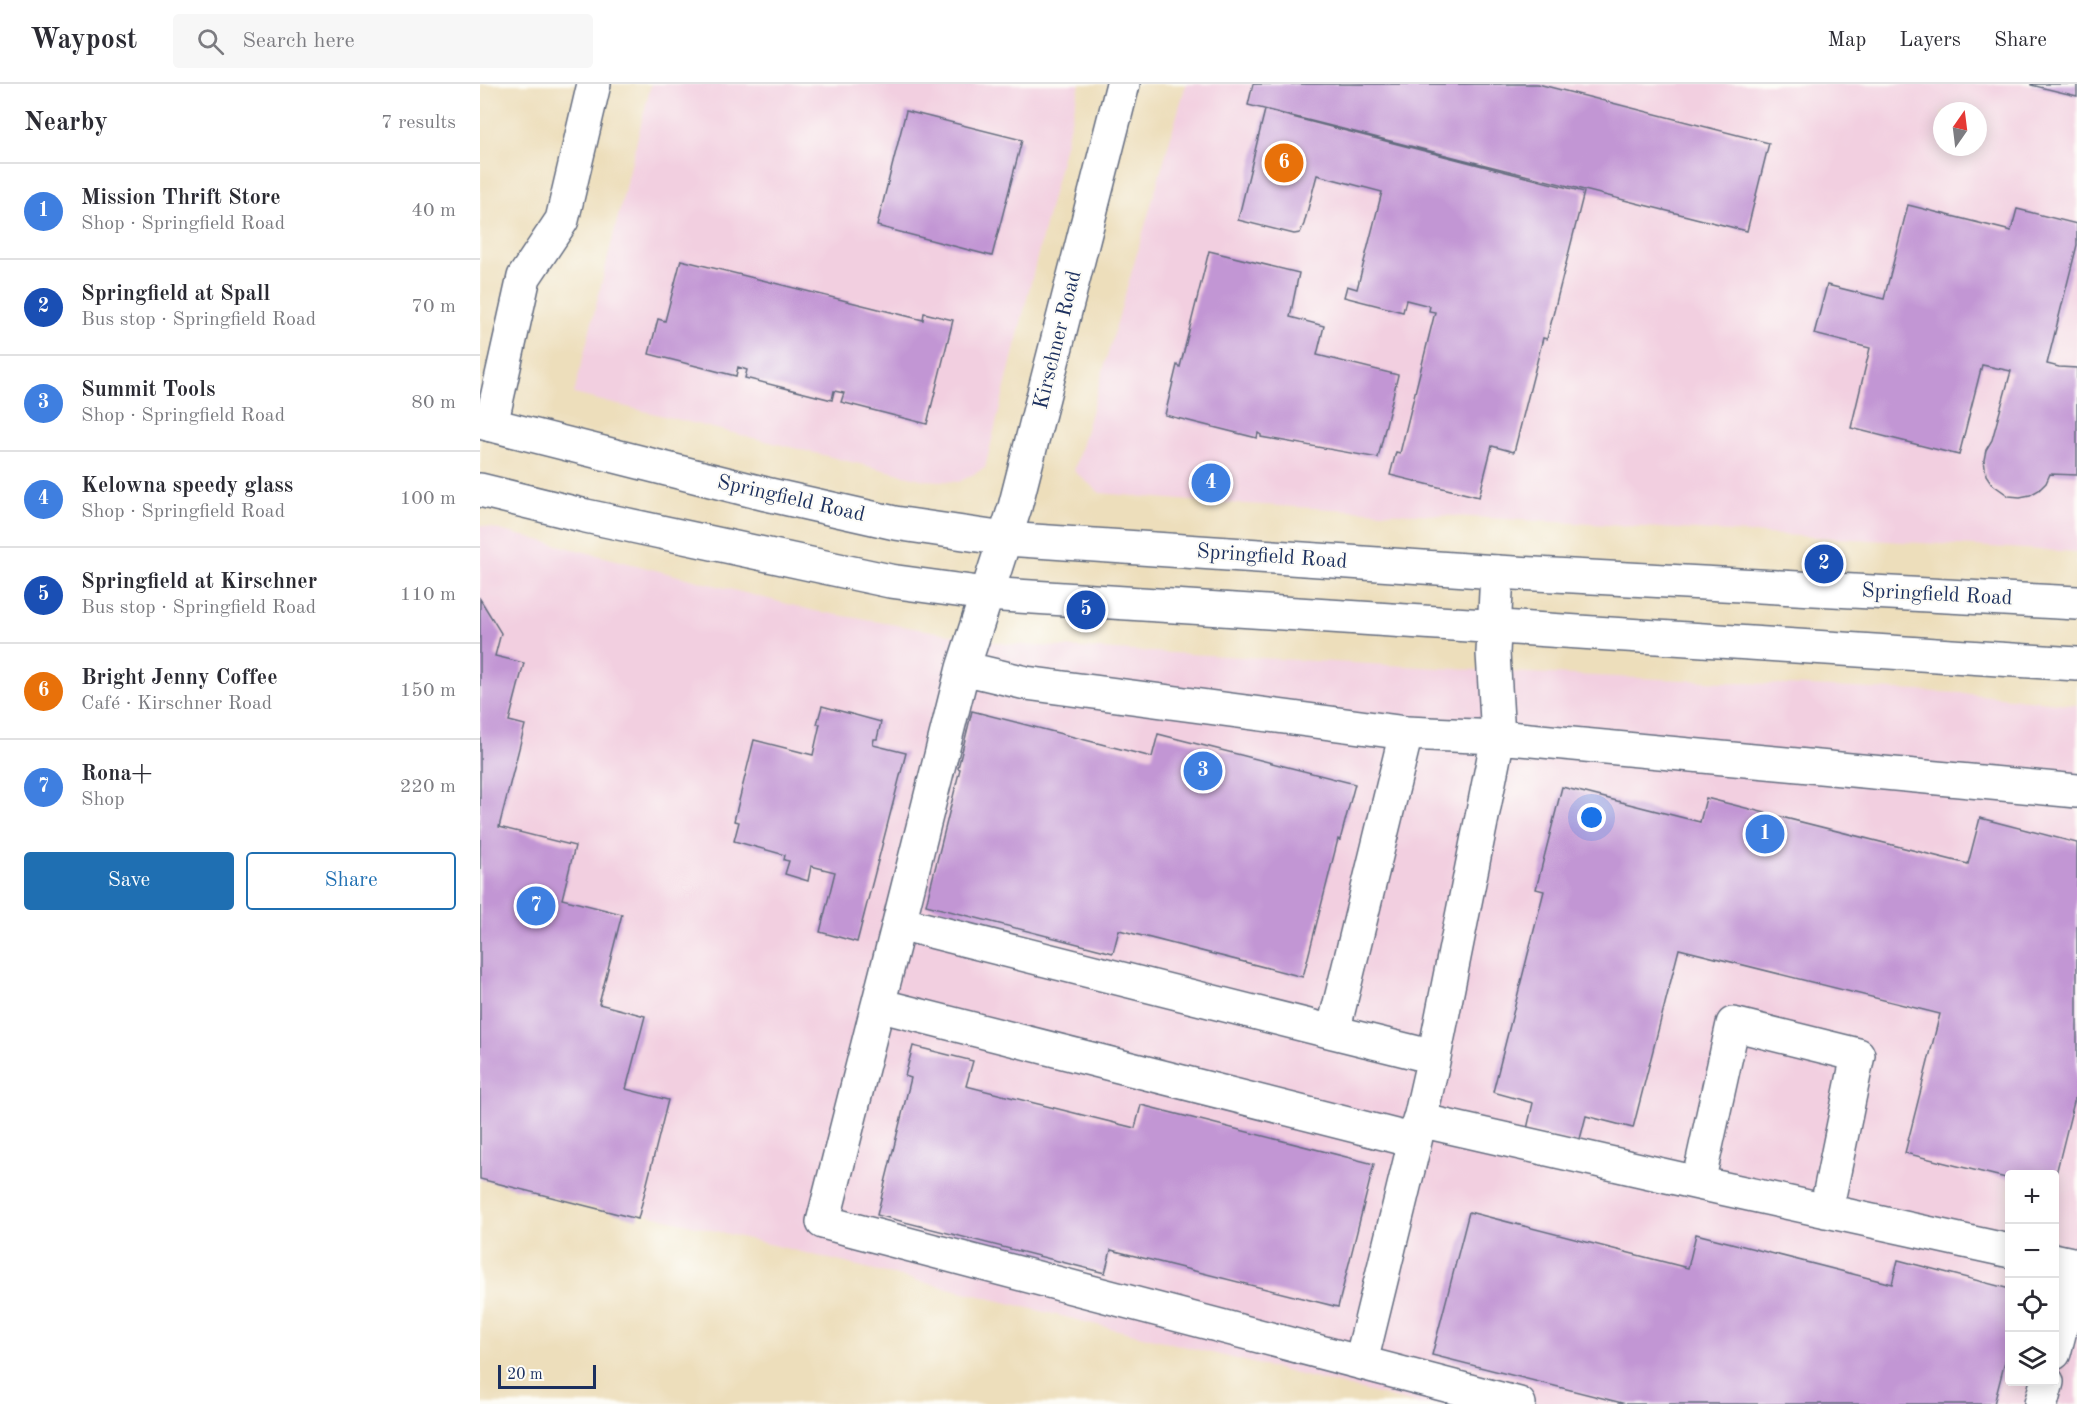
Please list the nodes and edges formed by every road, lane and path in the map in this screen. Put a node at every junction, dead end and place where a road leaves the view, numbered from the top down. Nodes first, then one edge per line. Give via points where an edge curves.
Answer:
1 (594, 84) edge
2 (1124, 84) edge
3 (486, 424) edge
4 (480, 490) edge
5 (1005, 539) junction
6 (1497, 572) junction
7 (986, 594) junction
8 (2077, 603) edge
9 (1494, 627) junction
10 (2077, 664) edge
11 (963, 668) junction
12 (1406, 733) junction
13 (1498, 737) junction
14 (2077, 791) edge
15 (899, 923) junction
16 (878, 1005) junction
17 (1333, 1032) junction
18 (1434, 1058) junction
19 (1417, 1130) junction
20 (1698, 1184) junction
21 (1826, 1211) junction
22 (2005, 1250) edge
23 (2059, 1261) edge
24 (2077, 1265) edge
25 (2059, 1337) edge
26 (1361, 1362) junction
27 (2046, 1386) edge
28 (1519, 1404) edge
29 (2042, 1404) edge

1 - 3 main road via 562,220 524,278
2 - 5 main road, Kirschner Road
3 - 5 main road, Springfield Road via 883,520
4 - 7 main road via 879,579
5 - 6 main road, Springfield Road
5 - 7 main road, Kirschner Road
6 - 8 main road, Springfield Road
6 - 9 main road
7 - 9 main road
7 - 11 main road, Kirschner Road
9 - 10 main road
9 - 13 main road
11 - 12 main road via 1026,683
11 - 15 main road, Kirschner Road
12 - 13 main road
12 - 17 main road
13 - 14 main road
13 - 18 main road
15 - 16 main road, Kirschner Road
15 - 17 main road
16 - 19 main road
16 - 26 main road, Kirschner Road via 823,1222
17 - 18 main road
18 - 19 main road
19 - 20 main road
19 - 26 main road
20 - 21 main road
20 - 21 main road via 1733,1024 1858,1055
21 - 22 main road
23 - 24 main road
24 - 25 main road
26 - 28 main road
27 - 29 main road

